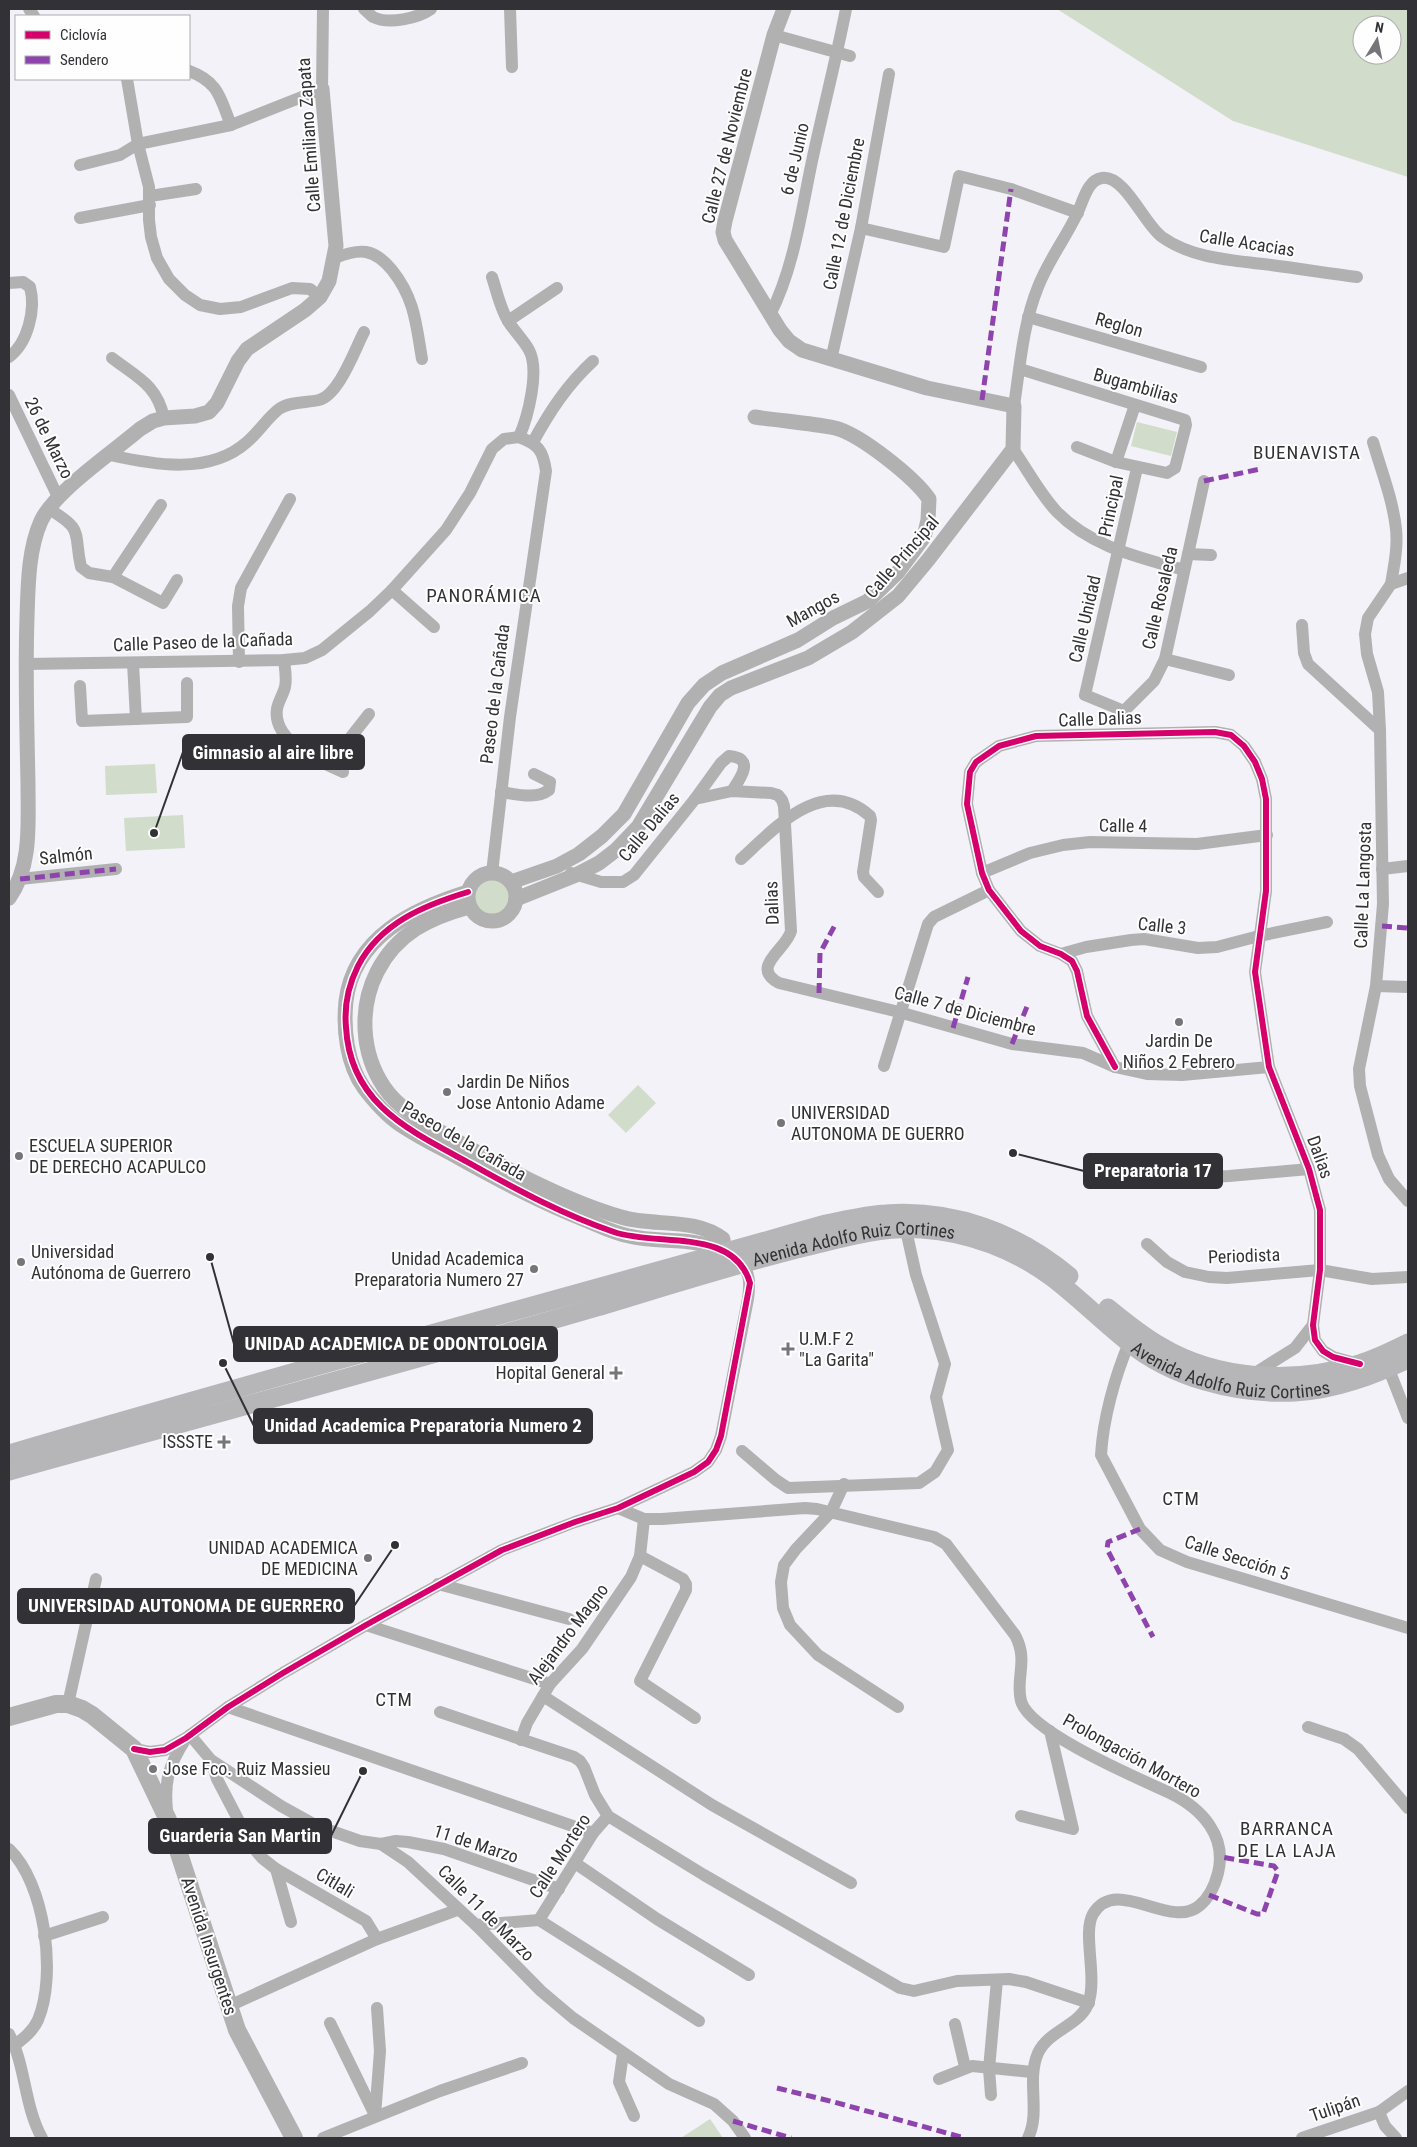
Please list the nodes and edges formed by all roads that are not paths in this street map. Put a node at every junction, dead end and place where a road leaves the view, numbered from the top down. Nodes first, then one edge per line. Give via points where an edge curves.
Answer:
1 (323, 9) edge
2 (364, 9) edge
3 (431, 9) edge
4 (510, 9) edge
5 (784, 9) edge
6 (846, 9) edge
7 (774, 35) junction
8 (844, 54) junction
9 (512, 67) dead end
10 (190, 71) edge
11 (889, 74) dead end
12 (127, 80) edge
13 (322, 89) junction
14 (231, 125) junction
15 (138, 144) junction
16 (80, 165) dead end
17 (196, 189) dead end
18 (150, 200) junction
19 (1078, 213) junction
20 (80, 218) dead end
21 (861, 228) junction
22 (335, 258) junction
23 (492, 277) dead end
24 (1357, 277) dead end
25 (9, 283) edge
26 (557, 288) dead end
27 (320, 297) junction
28 (770, 315) junction
29 (1028, 317) junction
30 (508, 321) junction
31 (364, 332) dead end
32 (9, 357) edge
33 (112, 358) dead end
34 (422, 359) dead end
35 (593, 360) dead end
36 (831, 360) junction
37 (1201, 368) dead end
38 (1020, 369) junction
39 (9, 395) edge
40 (1135, 405) junction
41 (1014, 406) junction
42 (164, 418) junction
43 (756, 418) dead end
44 (519, 437) junction
45 (533, 442) junction
46 (1372, 442) dead end
47 (1077, 447) dead end
48 (1013, 449) junction
49 (110, 455) junction
50 (1116, 462) junction
51 (1138, 468) junction
52 (1204, 481) dead end
53 (290, 499) dead end
54 (54, 503) junction
55 (161, 505) dead end
56 (1120, 551) junction
57 (1188, 554) junction
58 (1211, 555) dead end
59 (1184, 570) junction
60 (114, 577) junction
61 (1408, 578) edge
62 (178, 580) dead end
63 (1391, 584) junction
64 (392, 590) junction
65 (1302, 624) dead end
66 (434, 627) dead end
67 (1165, 659) junction
68 (284, 660) junction
69 (239, 662) junction
70 (133, 663) junction
71 (745, 663) junction
72 (26, 664) junction
73 (1229, 675) dead end
74 (753, 680) junction
75 (187, 683) dead end
76 (80, 686) dead end
77 (1124, 711) junction
78 (369, 714) dead end
79 (136, 719) junction
80 (1380, 730) junction
81 (1125, 733) junction
82 (1231, 736) joint
83 (534, 774) dead end
84 (732, 791) junction
85 (501, 792) junction
86 (695, 799) junction
87 (786, 818) junction
88 (1267, 835) junction
89 (741, 859) dead end
90 (1408, 866) edge
91 (554, 867) junction
92 (116, 869) dead end
93 (1382, 869) junction
94 (492, 873) junction
95 (982, 873) junction
96 (576, 875) junction
97 (20, 879) junction
98 (511, 882) junction
99 (989, 890) junction
100 (878, 892) dead end
101 (9, 898) edge
102 (516, 899) junction
103 (469, 900) junction
104 (1327, 922) dead end
105 (1259, 936) junction
106 (1061, 954) junction
107 (771, 979) joint
108 (1376, 986) junction
109 (1408, 987) edge
110 (899, 1012) junction
111 (884, 1066) dead end
112 (1115, 1068) junction
113 (1269, 1068) junction
114 (1310, 1169) junction
115 (1159, 1180) dead end
116 (1408, 1201) edge
117 (904, 1221) junction
118 (1148, 1244) dead end
119 (724, 1253) junction
120 (741, 1263) junction
121 (1320, 1270) junction
122 (1408, 1277) edge
123 (1313, 1325) junction
124 (1129, 1343) junction
125 (1408, 1343) edge
126 (1408, 1358) edge
127 (1386, 1361) junction
128 (1360, 1364) junction
129 (339, 1370) junction
130 (1252, 1375) junction
131 (238, 1386) junction
132 (244, 1405) junction
133 (1408, 1418) edge
134 (742, 1451) dead end
135 (9, 1454) edge
136 (9, 1471) edge
137 (844, 1484) junction
138 (618, 1508) junction
139 (831, 1512) junction
140 (644, 1518) junction
141 (640, 1556) junction
142 (96, 1579) dead end
143 (438, 1584) junction
144 (569, 1619) dead end
145 (366, 1625) junction
146 (1408, 1628) edge
147 (550, 1684) junction
148 (543, 1696) junction
149 (68, 1704) junction
150 (228, 1707) junction
151 (898, 1707) dead end
152 (440, 1712) dead end
153 (9, 1718) edge
154 (695, 1718) dead end
155 (1308, 1727) dead end
156 (1050, 1731) junction
157 (188, 1737) junction
158 (521, 1740) junction
159 (134, 1749) junction
160 (211, 1760) junction
161 (1408, 1808) edge
162 (608, 1816) junction
163 (1021, 1816) dead end
164 (168, 1820) junction
165 (593, 1833) junction
166 (381, 1844) junction
167 (9, 1849) edge
168 (575, 1863) junction
169 (276, 1868) junction
170 (851, 1883) dead end
171 (559, 1889) junction
172 (457, 1910) junction
173 (103, 1918) dead end
174 (539, 1920) junction
175 (291, 1922) dead end
176 (476, 1926) junction
177 (44, 1936) junction
178 (377, 1939) junction
179 (749, 1975) dead end
180 (997, 1980) junction
181 (1089, 2003) junction
182 (229, 2006) junction
183 (377, 2008) dead end
184 (699, 2020) dead end
185 (330, 2023) dead end
186 (955, 2024) dead end
187 (12, 2040) edge
188 (623, 2054) junction
189 (522, 2063) dead end
190 (965, 2067) junction
191 (989, 2069) junction
192 (1032, 2072) junction
193 (939, 2078) dead end
194 (1408, 2091) edge
195 (991, 2095) dead end
196 (1379, 2112) junction
197 (375, 2116) junction
198 (634, 2116) dead end
199 (42, 2138) edge
200 (294, 2138) edge
201 (323, 2138) edge
202 (745, 2138) edge
203 (1028, 2138) edge
204 (1302, 2138) edge
205 (1396, 2138) edge

1 - 13 street, Calle Emiliano Zapata
2 - 3 street via 373,17 389,20 416,18
4 - 9 street
5 - 7 street, Calle 27 de Noviembre
6 - 8 street, 6 de Junio
7 - 8 street
7 - 28 street, Calle 27 de Noviembre via 723,232
8 - 28 street, 6 de Junio via 781,294
10 - 14 street via 209,80
11 - 21 street, Calle 12 de Diciembre
12 - 15 street
13 - 14 street
13 - 22 street, Calle Emiliano Zapata
14 - 15 street
15 - 16 street via 120,154
15 - 18 street
17 - 18 street
18 - 20 street
18 - 27 street via 148,220 157,258 169,279 185,296 200,305 220,310 241,307 302,287
19 - 21 street via 1011,189 959,176 944,247
19 - 24 street, Calle Acacias via 1094,181 1111,179 1121,184 1148,224 1161,237 1181,248 1205,256
19 - 29 street via 1048,263
21 - 36 street, Calle 12 de Diciembre
22 - 27 street via 329,281
22 - 34 street via 363,251 383,259 405,286 412,304
23 - 30 street
25 - 32 street via 23,282 30,286 32,294 27,332 22,344
26 - 30 street
27 - 42 street via 247,349 209,412
28 - 36 street, Calle 27 de Noviembre via 789,341 802,350
29 - 37 street, Reglon
29 - 38 street
30 - 44 street via 529,350 532,361 529,401
31 - 49 street via 330,393 322,400 279,409 247,442 225,457 202,464 172,464
33 - 42 street via 154,390 161,402
35 - 45 street via 561,395
36 - 41 street, Calle 27 de Noviembre via 927,388
38 - 40 street, Bugambilias
38 - 41 street
39 - 54 street, 26 de Marzo
40 - 50 street
40 - 51 street, Bugambilias via 1181,417 1186,425 1175,468 1171,472
41 - 48 street
42 - 49 street via 140,429
43 - 71 street, Mangos via 837,429 861,440 912,479 929,500 924,537 898,572 868,601 798,640
44 - 45 street
44 - 64 street, Calle Paseo de la Cañada via 504,439 492,449 458,514
45 - 85 street, Paseo de la Cañada via 544,462 545,483 534,542
46 - 63 street via 1396,529
47 - 50 street
48 - 56 street via 1055,510 1067,522 1087,536
48 - 74 street, Calle Principal via 928,560 880,612 808,658
49 - 54 street
50 - 51 street
51 - 56 street, Principal
52 - 57 street, Calle Rosaleda
53 - 69 street via 241,588 238,606
54 - 60 street via 78,537 81,567 89,574
54 - 72 street via 41,522 34,543 28,582
55 - 60 street
56 - 59 street
56 - 77 street, Calle Unidad via 1085,696
57 - 58 street
57 - 59 street, Calle Rosaleda
59 - 67 street, Calle Rosaleda
60 - 62 street via 163,603
61 - 63 street
63 - 80 street, Calle La Langosta via 1368,618 1365,634 1366,654 1378,692
64 - 66 street
64 - 68 street, Calle Paseo de la Cañada via 322,650 305,658
65 - 80 street via 1308,664
67 - 73 street
67 - 77 street, Calle Rosaleda via 1154,681
68 - 69 street, Calle Paseo de la Cañada
68 - 78 street via 285,687 277,718 292,743 304,753 337,770 347,742
69 - 70 street, Calle Paseo de la Cañada
70 - 72 street, Calle Paseo de la Cañada
70 - 79 street
71 - 74 street
71 - 91 street via 704,685 688,703 624,814 579,854
72 - 97 street via 28,818
74 - 96 street, Calle Principal via 720,695 638,827 616,850
75 - 79 street via 187,717
76 - 79 street via 82,721
77 - 81 street
80 - 93 street, Calle La Langosta
81 - 82 street, Calle Dalias via 1215,732
81 - 95 street, Calle Dalias via 1036,736 1000,746 976,762 970,772 967,804
82 - 88 street, Dalias via 1244,746 1262,779
83 - 85 street via 550,782 545,793 530,796
84 - 86 street, Calle Dalias
84 - 86 street via 745,768 740,759 730,756 720,763
84 - 87 street, Calle Dalias via 778,795
85 - 94 street, Paseo de la Cañada
86 - 96 street, Calle Dalias via 634,875 623,882 601,882
87 - 89 street
87 - 100 street via 812,804 831,800 866,812 871,820 863,872
87 - 107 street, Dalias via 791,931 786,943 773,954 769,963
88 - 95 street, Calle 4 via 1197,844 1063,844 1030,853
88 - 105 street, Dalias via 1266,891
90 - 93 street
91 - 96 street, Calle Dalias
91 - 98 street
92 - 97 street, Salmón
93 - 108 street, Calle La Langosta via 1383,904
94 - 98 street
94 - 103 street via 478,877 472,884
95 - 99 street
96 - 102 street, Calle Principal
97 - 101 street
98 - 102 street
99 - 106 street via 1021,931 1040,946
99 - 110 street via 934,917 928,924
102 - 103 street via 509,916 498,921 476,916
103 - 119 street, Paseo de la Cañada via 406,935 390,951 378,971 367,999 365,1037 384,1088 400,1105 424,1122 494,1162 620,1217 637,1222 712,1230 723,1239
103 - 119 street, Paseo de la Cañada via 418,910 395,923 359,964 348,986 345,1014 346,1042 363,1086 398,1123 545,1204 630,1237 708,1244
104 - 105 street
105 - 106 street, Calle 3 via 1217,947 1198,948 1144,939 1131,940
105 - 113 street, Dalias via 1255,972
106 - 112 street via 1072,962 1077,971 1087,1016
107 - 110 street, Calle 7 de Diciembre
108 - 109 street
108 - 116 street, Calle La Langosta via 1359,1069 1360,1086 1378,1155 1389,1180
110 - 111 street
110 - 112 street, Calle 7 de Diciembre via 1012,1044 1083,1053
112 - 113 street, Calle 7 de Diciembre via 1147,1074 1182,1075
113 - 114 street, Dalias
114 - 115 street
114 - 121 street, Dalias via 1320,1210
117 - 119 main road, Avenida Adolfo Ruiz Cortines via 862,1216
117 - 120 main road, Avenida Adolfo Ruiz Cortines via 892,1229 858,1234
117 - 124 main road, Avenida Adolfo Ruiz Cortines via 999,1247 1031,1263
117 - 130 main road, Avenida Adolfo Ruiz Cortines via 950,1218 986,1227 1020,1242 1048,1258 1133,1329 1162,1347 1219,1370
117 - 137 street via 916,1275 945,1364 936,1397 948,1450 935,1472 919,1482
118 - 121 street, Periodista via 1167,1262 1186,1272 1208,1277
119 - 120 street
119 - 129 main road, Avenida Adolfo Ruiz Cortines
120 - 129 main road, Avenida Adolfo Ruiz Cortines via 594,1308
120 - 138 street via 750,1283 748,1299 716,1450 708,1462 694,1472
121 - 122 street, Periodista via 1372,1279
121 - 123 street, Dalias
123 - 128 street, Dalias via 1315,1340 1323,1351
123 - 130 street via 1295,1348
124 - 127 main road, Avenida Adolfo Ruiz Cortines via 1179,1372 1248,1390 1295,1392 1344,1384
124 - 146 street, Calle Sección 5 via 1118,1368 1102,1455 1140,1529 1160,1550 1187,1562
125 - 127 main road, Avenida Adolfo Ruiz Cortines
126 - 127 main road, Avenida Adolfo Ruiz Cortines
127 - 128 main road, Avenida Adolfo Ruiz Cortines
127 - 133 street
128 - 130 main road, Avenida Adolfo Ruiz Cortines via 1292,1376
129 - 131 main road, Avenida Adolfo Ruiz Cortines
129 - 132 main road, Avenida Adolfo Ruiz Cortines
131 - 132 main road
131 - 135 main road, Avenida Adolfo Ruiz Cortines
132 - 136 main road, Avenida Adolfo Ruiz Cortines
134 - 137 street via 788,1488
137 - 139 street
138 - 140 street, Prolongación Mortero
138 - 143 street via 502,1550
139 - 140 street, Prolongación Mortero via 805,1508
139 - 151 street via 784,1565 780,1582 783,1608 790,1625 818,1655
139 - 156 street, Prolongación Mortero via 934,1537 946,1544 1016,1635 1023,1655 1021,1703
140 - 141 street, Alejandro Magno
141 - 147 street, Alejandro Magno via 631,1577 582,1649
141 - 154 street via 683,1579 686,1584 686,1590 640,1681
142 - 149 street
143 - 144 street
143 - 145 street
145 - 147 street
145 - 150 street
147 - 148 street, Alejandro Magno
148 - 158 street, Alejandro Magno
148 - 170 street via 712,1805
149 - 153 main road via 56,1704
149 - 159 main road via 92,1715
150 - 157 street
150 - 165 street
152 - 158 street, Calle Mortero
155 - 161 street via 1344,1739 1358,1749
156 - 163 street via 1073,1829
156 - 181 street, Prolongación Mortero via 1083,1752 1177,1797 1195,1809 1217,1837 1221,1857 1216,1881 1198,1907 1172,1912 1116,1900 1104,1904 1094,1913 1089,1927 1092,1962
157 - 159 street via 165,1750
157 - 160 street, Calle 11 de Marzo
157 - 164 street via 168,1772 165,1789
158 - 162 street, Calle Mortero via 580,1761
159 - 164 main road, Avenida Insurgentes
160 - 166 street, Calle 11 de Marzo via 252,1789 317,1826 360,1841
160 - 169 street, Citlali via 217,1779 252,1846
162 - 165 street, Calle Mortero
162 - 180 street via 900,1988 914,1991 957,1981
164 - 182 main road, Avenida Insurgentes
165 - 168 street, Calle Mortero
166 - 171 street, 11 de Marzo via 402,1841 444,1849
166 - 172 street, Calle 11 de Marzo via 408,1862
167 - 177 street via 26,1870 34,1889
168 - 171 street, Calle Mortero
168 - 179 street via 657,1919
169 - 175 street
169 - 178 street, Citlali via 366,1922
171 - 174 street, Calle Mortero
172 - 176 street, Calle 11 de Marzo
172 - 178 street
173 - 177 street
174 - 176 street
174 - 184 street
176 - 188 street, Calle 11 de Marzo via 541,1992
177 - 187 street via 44,2002 38,2021 28,2035
178 - 182 street
180 - 181 street via 1026,1982
180 - 191 street
181 - 192 street via 1081,2015 1050,2037 1039,2052
182 - 200 main road, Avenida Insurgentes via 237,2030
183 - 197 street via 380,2051
185 - 197 street
186 - 190 street
187 - 199 street
188 - 198 street via 620,2082
188 - 202 street, Calle 11 de Marzo via 669,2084 714,2104 733,2121
189 - 197 street
190 - 191 street
190 - 193 street
191 - 192 street
191 - 195 street
192 - 203 street via 1034,2117
194 - 196 street, Tulipán
196 - 204 street, Tulipán
196 - 205 street via 1385,2126
197 - 201 street

